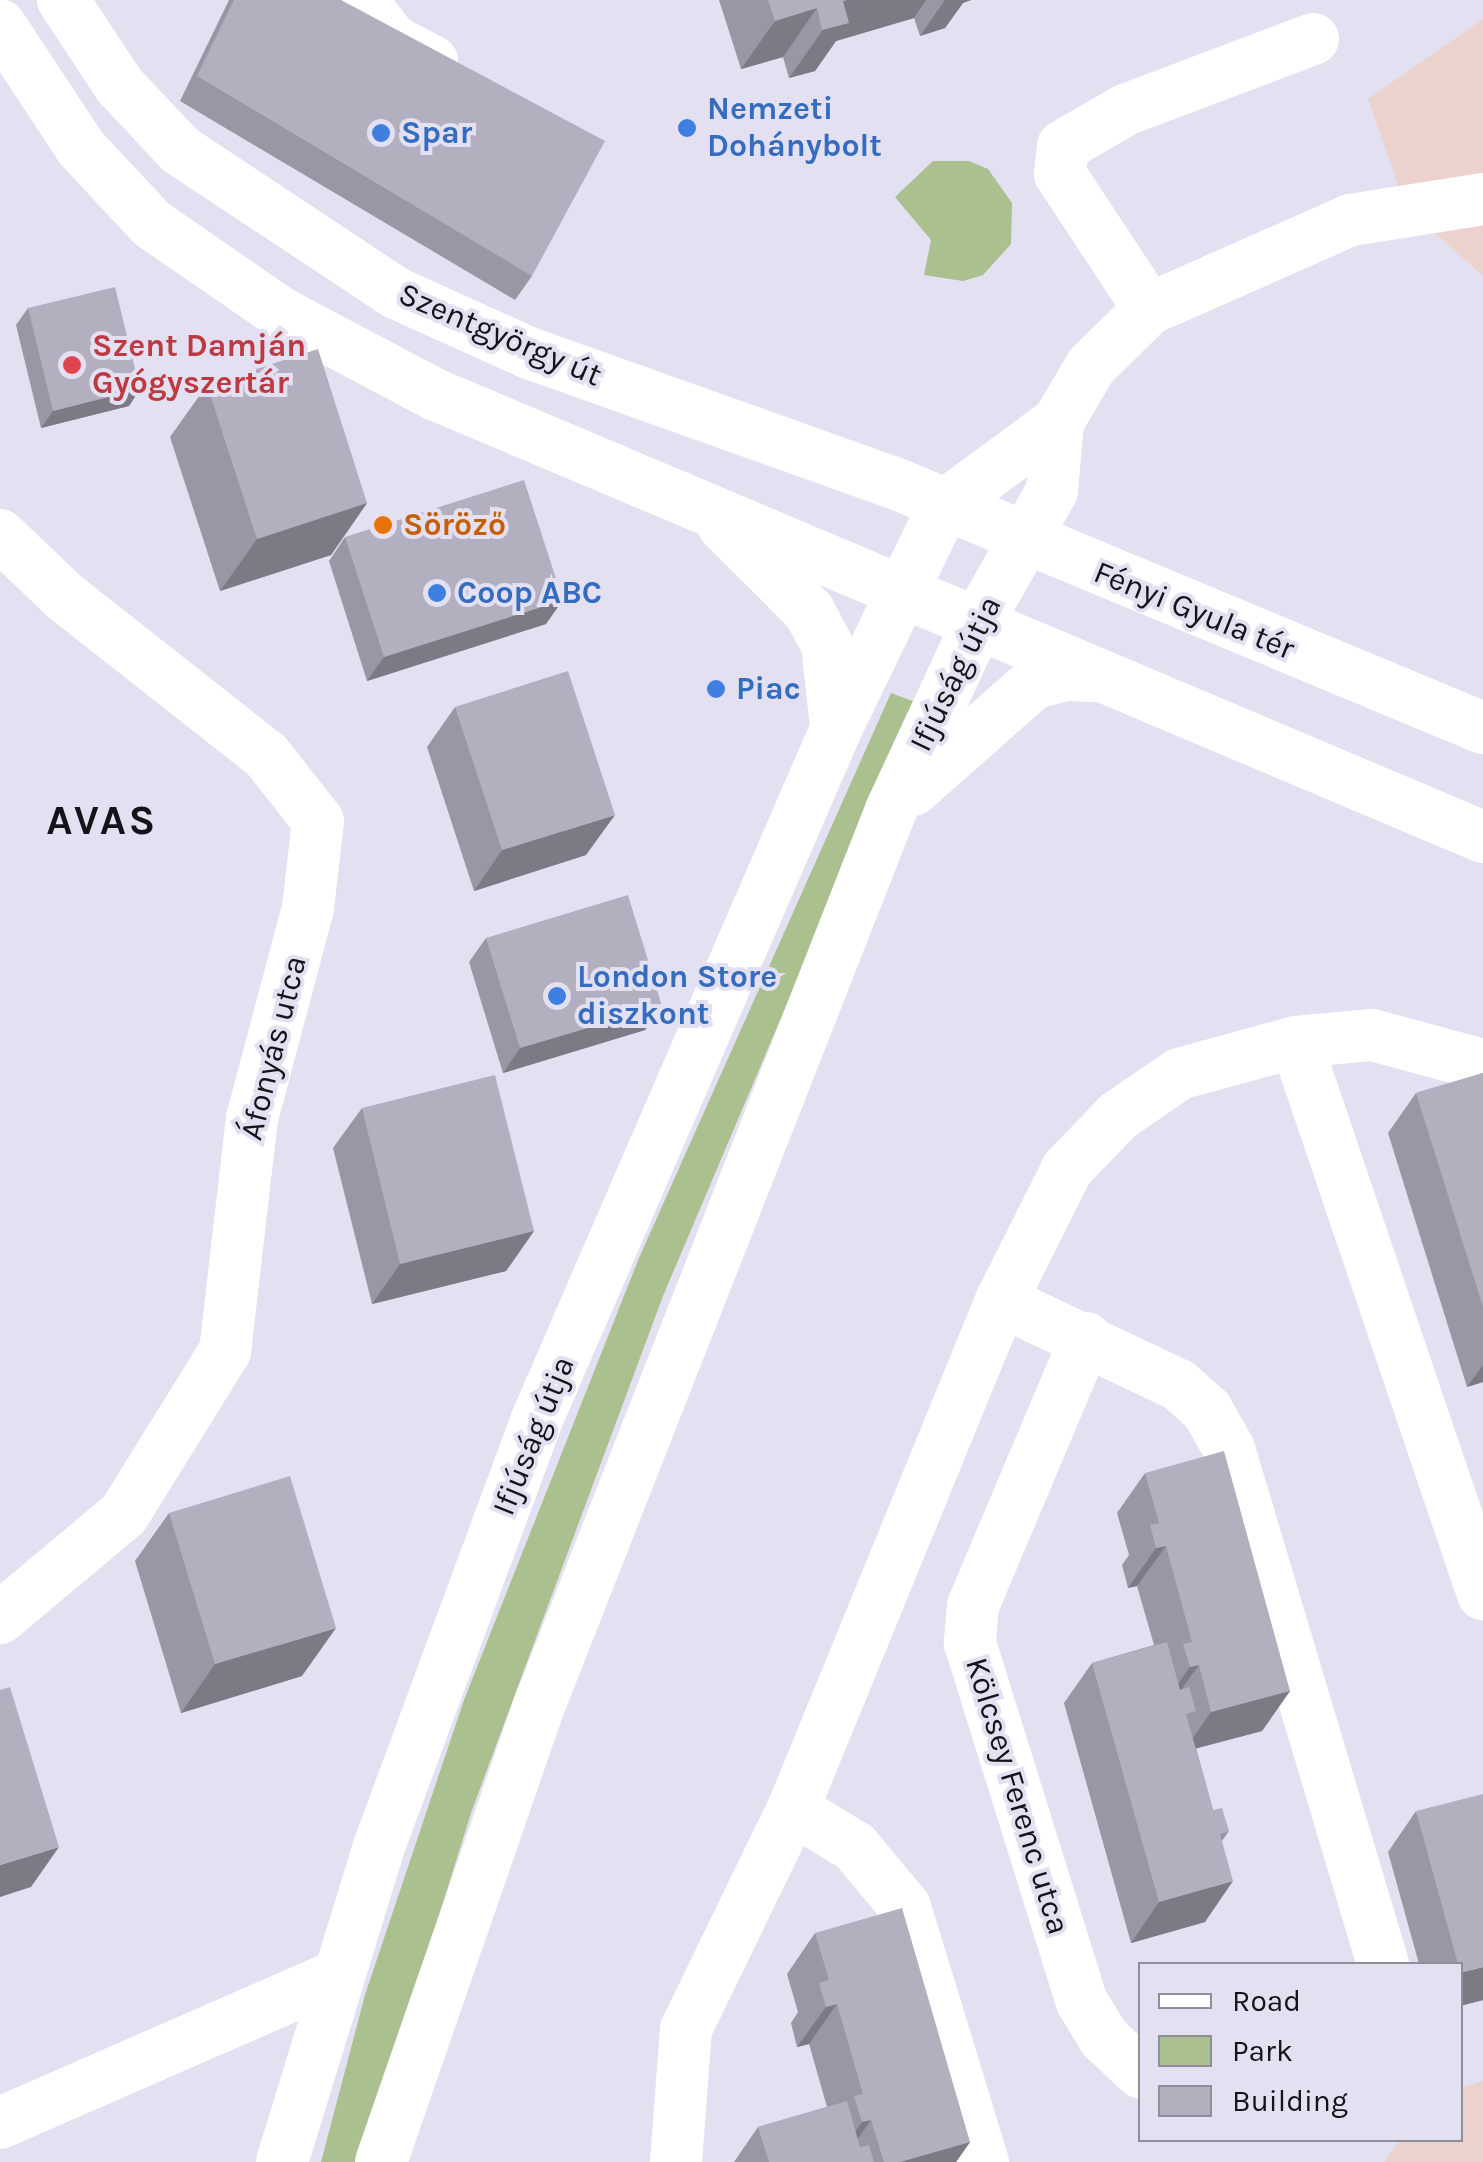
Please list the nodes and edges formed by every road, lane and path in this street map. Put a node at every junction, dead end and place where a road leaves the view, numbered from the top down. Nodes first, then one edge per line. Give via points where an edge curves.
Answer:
1 (63, 0) edge
2 (361, 0) edge
3 (0, 26) edge
4 (1313, 39) dead end
5 (478, 84) edge
6 (1476, 194) edge
7 (1149, 309) junction
8 (1058, 422) junction
9 (700, 504) junction
10 (944, 506) junction
11 (0, 535) edge
12 (1023, 538) junction
13 (903, 589) junction
14 (980, 620) junction
15 (1110, 676) junction
16 (1483, 728) edge
17 (836, 729) junction
18 (891, 810) junction
19 (1483, 837) edge
20 (1296, 1042) junction
21 (1483, 1065) edge
22 (1001, 1300) junction
23 (1086, 1338) junction
24 (1483, 1594) edge
25 (0, 1618) edge
26 (793, 1808) junction
27 (1382, 1962) edge
28 (337, 1976) junction
29 (1138, 2070) edge
30 (0, 2124) edge
31 (282, 2162) edge
32 (381, 2162) edge
33 (676, 2162) edge
34 (983, 2162) edge

1 - 10 street, Szentgyörgy út via 119,85 180,150 396,293 529,353
2 - 5 street via 393,41
3 - 9 street via 81,148 152,224 205,264 434,394
4 - 7 street via 1089,126 1063,146 1060,174
6 - 7 street via 1351,220
7 - 8 street via 1091,366
8 - 10 street
8 - 12 street via 1052,491
9 - 13 street
9 - 17 street, Ifjúság útja via 809,611 827,645
10 - 12 street, Szentgyörgy út
10 - 13 street, Ifjúság útja
11 - 25 street, Áfonyás utca via 65,597 266,755 318,821 308,908 252,1118 224,1351 124,1514
12 - 14 street, Ifjúság útja
12 - 16 street, Fényi Gyula tér
13 - 14 street
13 - 17 street, Ifjúság útja
14 - 15 street
14 - 18 street, Ifjúság útja
15 - 18 street, Ifjúság útja via 1066,674 1034,683
15 - 19 street
17 - 28 street, Ifjúság útja via 538,1420
18 - 32 street, Ifjúság útja via 541,1701
20 - 21 street via 1372,1035
20 - 22 street via 1179,1074 1118,1116 1067,1168
20 - 24 street
22 - 23 street
22 - 26 street
23 - 27 street via 1179,1385 1207,1410 1229,1450
23 - 29 street, Kölcsey Ferenc utca via 973,1606 970,1643 1082,2002 1104,2038
26 - 33 street via 686,2029
26 - 34 street via 856,1847 905,1907
28 - 30 street
28 - 31 street, Ifjúság útja

